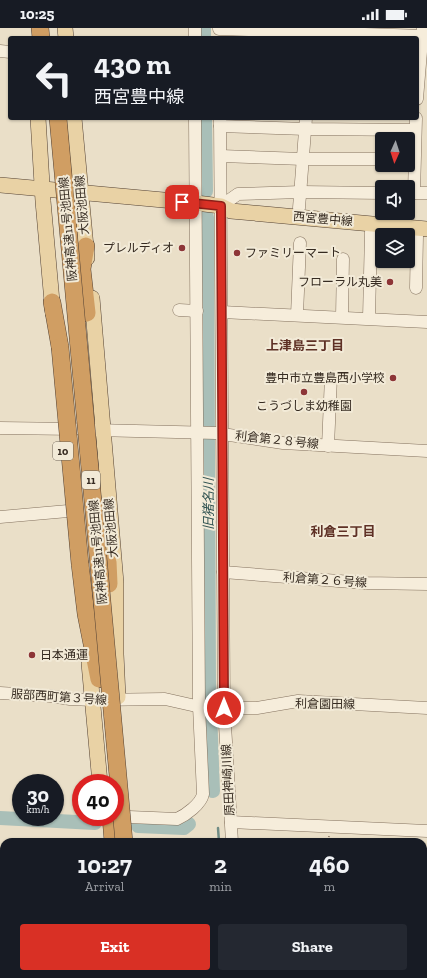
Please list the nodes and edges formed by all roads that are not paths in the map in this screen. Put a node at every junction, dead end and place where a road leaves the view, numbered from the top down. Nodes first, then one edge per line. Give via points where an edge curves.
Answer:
1 (219, 32) edge
2 (423, 32) edge
3 (311, 33) edge
4 (421, 69) edge
5 (419, 84) edge
6 (38, 120) edge
7 (48, 120) edge
8 (58, 120) edge
9 (74, 120) edge
10 (195, 120) edge
11 (220, 122) edge
12 (306, 123) edge
13 (415, 124) edge
14 (221, 156) junction
15 (303, 159) junction
16 (375, 159) edge
17 (0, 185) edge
18 (43, 189) junction
19 (81, 192) junction
20 (301, 192) junction
21 (375, 193) edge
22 (415, 193) edge
23 (427, 193) edge
24 (196, 203) junction
25 (221, 206) junction
26 (299, 208) junction
27 (314, 218) junction
28 (427, 220) edge
29 (371, 232) junction
30 (417, 234) edge
31 (300, 243) dead end
32 (86, 246) junction
33 (342, 259) dead end
34 (416, 288) dead end
35 (52, 302) junction
36 (179, 310) dead end
37 (197, 310) junction
38 (222, 312) junction
39 (297, 315) junction
40 (342, 317) junction
41 (369, 318) junction
42 (427, 322) edge
43 (331, 377) dead end
44 (0, 428) edge
45 (61, 429) junction
46 (103, 430) junction
47 (199, 433) junction
48 (220, 433) junction
49 (328, 446) junction
50 (427, 451) edge
51 (68, 511) junction
52 (0, 517) edge
53 (224, 572) junction
54 (427, 584) edge
55 (99, 678) junction
56 (0, 693) edge
57 (93, 700) junction
58 (116, 706) junction
59 (201, 706) junction
60 (220, 708) junction
61 (427, 708) edge
62 (99, 774) edge
63 (107, 774) edge
64 (129, 817) junction
65 (231, 822) junction
66 (104, 826) edge
67 (112, 826) edge
68 (427, 831) edge
69 (106, 838) edge
70 (113, 838) edge
71 (124, 838) edge
72 (131, 838) edge
73 (232, 838) edge

1 - 3 street
2 - 3 street
2 - 4 street
4 - 5 street
6 - 18 main road, 10
7 - 55 highway, 阪神高速11号池田線 / 11
8 - 58 highway, 阪神高速11号池田線 / 11, bridge
9 - 19 main road, 大阪池田線
10 - 24 street
11 - 12 street
11 - 14 street, 原田神崎川線
12 - 13 street
12 - 15 street
14 - 15 street
14 - 25 street, 原田神崎川線
15 - 16 street
15 - 20 street
17 - 18 main road, 西宮豊中線
18 - 19 main road, 西宮豊中線
18 - 35 main road, 10
19 - 24 main road, 西宮豊中線
19 - 32 main road, 大阪池田線
20 - 21 street
20 - 25 street via 238,194
20 - 26 street
22 - 23 street
24 - 25 main road, 西宮豊中線
24 - 37 street
25 - 26 main road, 西宮豊中線 via 232,202
25 - 27 main road, 西宮豊中線 via 231,211
25 - 38 street, 原田神崎川線
26 - 28 main road, 西宮豊中線
27 - 29 main road via 331,227
27 - 30 main road, 西宮豊中線
29 - 30 main road
29 - 41 street
30 - 34 street
31 - 39 street
32 - 46 main road, 大阪池田線
32 - 58 highway, 11, bridge via 82,269 108,562 108,605
33 - 40 street
35 - 45 main road, 10
35 - 55 highway, 11, bridge via 60,347 86,614
36 - 37 street
37 - 47 street
38 - 39 street
38 - 48 street, 原田神崎川線
39 - 40 street
40 - 41 street
41 - 42 street
43 - 49 street
44 - 45 street, 利倉第２８号線
45 - 46 street, 利倉第２８号線
45 - 51 main road, 10
46 - 47 street, 利倉第２８号線
46 - 58 main road, 大阪池田線 via 116,583
47 - 48 street, 利倉第２８号線
47 - 59 street
48 - 49 street, 利倉第２８号線 via 283,443
48 - 53 street, 原田神崎川線
49 - 50 street, 利倉第２８号線
51 - 52 street
51 - 57 main road, 10 via 75,584 88,654
53 - 54 street, 利倉第２６号線 via 365,584
53 - 60 street, 原田神崎川線
55 - 63 highway, 阪神高速11号池田線 / 11
56 - 57 street, 服部西町第３号線
57 - 58 street, 服部西町第３号線
57 - 62 main road, 10
58 - 59 street, 服部西町第３号線 via 165,700
58 - 64 main road, 大阪池田線
58 - 71 highway, 阪神高速11号池田線 / 11, bridge
59 - 60 street, 利倉園田線
59 - 64 street via 202,798 177,820
60 - 61 street, 利倉園田線 via 257,708 298,701
60 - 65 street, 原田神崎川線
64 - 72 main road, 大阪池田線
65 - 68 street
65 - 73 street, 原田神崎川線
66 - 69 main road
67 - 70 highway

